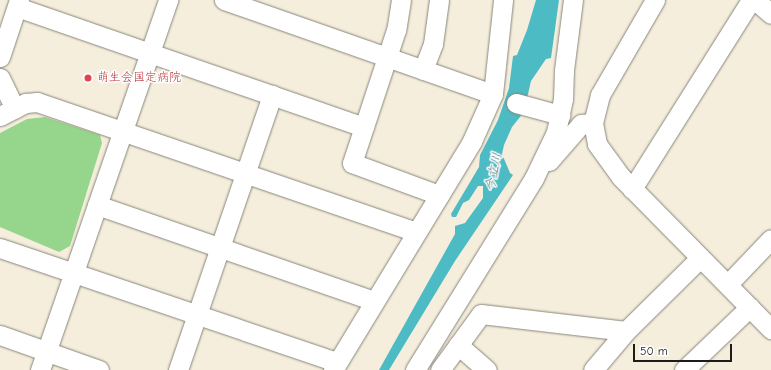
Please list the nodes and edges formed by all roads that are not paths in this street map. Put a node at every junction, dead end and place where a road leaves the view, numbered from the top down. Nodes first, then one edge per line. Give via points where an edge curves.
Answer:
1 (168, 0) edge
2 (224, 0) edge
3 (400, 0) edge
4 (439, 0) edge
5 (503, 0) edge
6 (574, 0) edge
7 (655, 0) edge
8 (751, 0) edge
9 (755, 0) edge
10 (18, 3) edge
11 (771, 14) edge
12 (150, 53) junction
13 (0, 57) edge
14 (387, 57) junction
15 (423, 70) junction
16 (0, 78) edge
17 (492, 94) junction
18 (272, 95) junction
19 (516, 103) dead end
20 (7, 112) edge
21 (556, 114) junction
22 (593, 123) junction
23 (364, 127) junction
24 (122, 132) junction
25 (245, 174) junction
26 (534, 178) junction
27 (632, 189) junction
28 (439, 195) junction
29 (97, 205) junction
30 (416, 232) junction
31 (771, 239) edge
32 (0, 248) edge
33 (220, 248) junction
34 (700, 258) junction
35 (74, 271) junction
36 (728, 284) junction
37 (374, 301) junction
38 (750, 307) junction
39 (198, 314) junction
40 (771, 329) edge
41 (626, 331) junction
42 (0, 335) edge
43 (458, 345) junction
44 (46, 352) junction
45 (335, 366) edge
46 (40, 370) edge
47 (98, 370) edge
48 (178, 370) edge
49 (416, 370) edge
50 (440, 370) edge
51 (487, 370) edge
52 (593, 370) edge
53 (684, 370) edge

1 - 12 street
2 - 14 street
3 - 14 street via 396,30
4 - 15 street via 433,44
5 - 17 street
6 - 21 street
7 - 22 street via 600,95
8 - 27 street
9 - 11 street
10 - 12 street
10 - 13 street
12 - 18 street
12 - 24 street
14 - 15 street
14 - 23 street
15 - 17 street
16 - 20 street
17 - 28 street via 472,141
18 - 23 street
18 - 25 street
19 - 21 street
20 - 24 street via 26,103 37,102
21 - 26 street via 556,132
22 - 26 street via 581,124
22 - 27 street via 597,144
23 - 28 street via 352,163
24 - 25 street
24 - 29 street
25 - 30 street
25 - 33 street
26 - 49 street
27 - 34 street
28 - 30 street
29 - 33 street
29 - 35 street
30 - 37 street
31 - 36 street
32 - 35 street
33 - 37 street
33 - 39 street
34 - 36 street
34 - 41 street
35 - 39 street
35 - 44 street
36 - 38 street
37 - 45 street
38 - 40 street
38 - 53 street
39 - 45 street
39 - 48 street
41 - 43 street via 481,314
41 - 52 street
42 - 44 street
43 - 50 street
43 - 51 street
44 - 46 street
44 - 47 street

